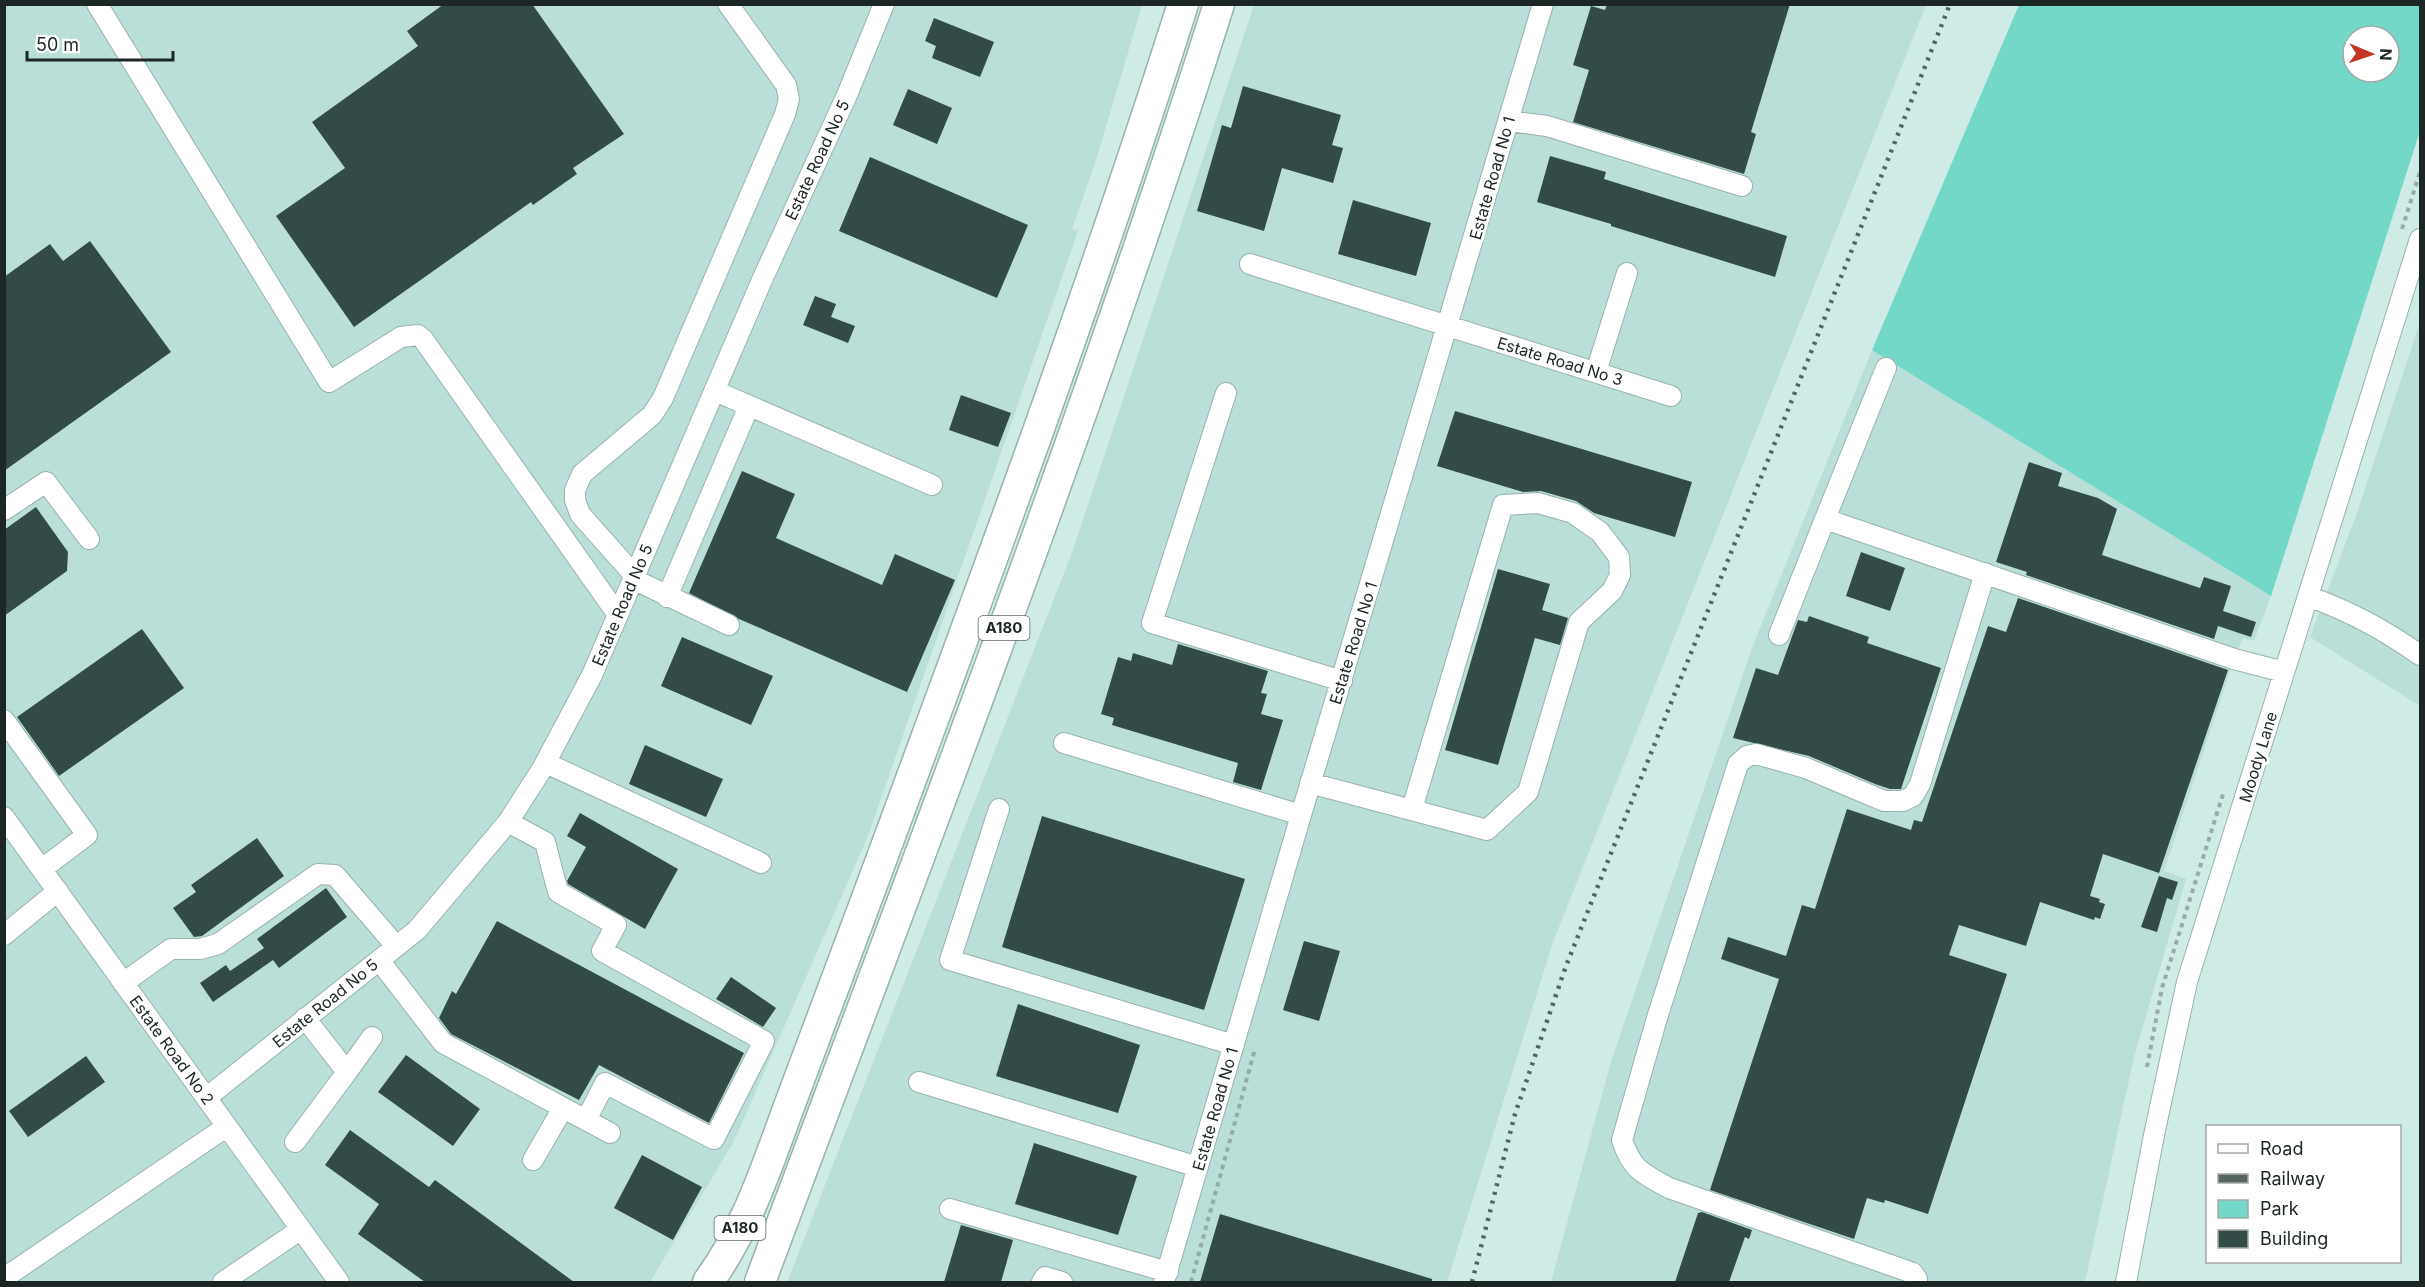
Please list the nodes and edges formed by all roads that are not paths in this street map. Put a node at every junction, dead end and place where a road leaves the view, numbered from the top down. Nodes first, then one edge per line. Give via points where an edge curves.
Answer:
1 (728, 4) edge
2 (884, 4) edge
3 (1183, 4) edge
4 (1219, 4) edge
5 (1543, 4) edge
6 (97, 5) edge
7 (1509, 121) junction
8 (1742, 186) dead end
9 (2421, 239) edge
10 (1250, 264) dead end
11 (1627, 273) dead end
12 (1448, 326) junction
13 (1886, 368) dead end
14 (1596, 372) junction
15 (715, 391) junction
16 (1226, 393) dead end
17 (1671, 396) dead end
18 (749, 406) junction
19 (932, 485) dead end
20 (4, 510) edge
21 (1825, 519) junction
22 (89, 539) dead end
23 (1985, 573) junction
24 (634, 578) junction
25 (2308, 596) junction
26 (667, 597) junction
27 (618, 615) junction
28 (729, 625) dead end
29 (1779, 635) dead end
30 (2421, 655) edge
31 (2284, 672) junction
32 (1342, 681) junction
33 (4, 720) edge
34 (1064, 743) dead end
35 (546, 763) junction
36 (1310, 783) junction
37 (999, 809) dead end
38 (1412, 809) junction
39 (1300, 815) junction
40 (4, 818) edge
41 (508, 822) junction
42 (760, 862) dead end
43 (42, 869) junction
44 (58, 891) junction
45 (4, 935) edge
46 (396, 946) junction
47 (379, 960) junction
48 (123, 983) junction
49 (305, 1018) junction
50 (372, 1037) dead end
51 (1234, 1045) junction
52 (346, 1072) junction
53 (919, 1082) dead end
54 (206, 1098) junction
55 (563, 1108) junction
56 (586, 1120) junction
57 (226, 1127) junction
58 (610, 1133) dead end
59 (295, 1142) dead end
60 (533, 1160) dead end
61 (1198, 1167) junction
62 (950, 1209) dead end
63 (300, 1230) junction
64 (1166, 1277) edge
65 (4, 1278) edge
66 (223, 1282) edge
67 (339, 1282) edge
68 (708, 1282) edge
69 (760, 1282) edge
70 (1042, 1282) edge
71 (1062, 1282) edge
72 (1917, 1282) edge
73 (2126, 1282) edge

1 - 24 street via 786,86 789,99 663,398 652,415 582,474 575,490 580,514
2 - 15 street, Estate Road No 5
3 - 68 highway, A180 via 1051,398 860,918 761,1182 728,1251
4 - 69 highway, A180 via 1082,413
5 - 7 street, Estate Road No 1
6 - 27 street via 329,382 401,336 418,335 423,339
7 - 8 street via 1547,126
7 - 12 street, Estate Road No 1
9 - 25 street, Moody Lane
10 - 12 street, Estate Road No 3
11 - 14 street
12 - 14 street, Estate Road No 3
12 - 32 street, Estate Road No 1
13 - 21 street
14 - 17 street, Estate Road No 3
15 - 18 street
15 - 24 street, Estate Road No 5
16 - 32 street via 1152,623
18 - 19 street
18 - 26 street
20 - 22 street via 46,482
21 - 23 street
21 - 29 street
23 - 31 street via 2234,659
23 - 72 street via 1913,796 1904,801 1884,801 1806,768 1756,754 1738,764 1622,1140 1628,1159 1642,1173 1669,1188 1913,1273
24 - 26 street
24 - 27 street, Estate Road No 5
25 - 30 street via 2379,627
25 - 31 street, Moody Lane
26 - 28 street
27 - 35 street, Estate Road No 5
31 - 73 street, Moody Lane via 2187,982
32 - 36 street, Estate Road No 1
33 - 43 street via 87,835
34 - 39 street
35 - 41 street, Estate Road No 5
35 - 42 street
36 - 38 street
36 - 39 street, Estate Road No 1
37 - 51 street via 950,960
38 - 38 street via 1487,830 1528,792 1580,622 1612,591 1620,575 1620,557 1600,532 1573,513 1538,503 1503,505
39 - 51 street, Estate Road No 1
40 - 43 street, Estate Road No 2
41 - 46 street, Estate Road No 5 via 417,930
41 - 56 street via 545,842 558,892 616,925 602,951 764,1041 714,1139 605,1083
43 - 44 street, Estate Road No 2
44 - 45 street
44 - 48 street, Estate Road No 2
46 - 47 street, Estate Road No 5
46 - 48 street via 335,875 318,874 218,944 200,949 171,949
47 - 49 street, Estate Road No 5
47 - 55 street via 443,1043
48 - 54 street, Estate Road No 2
49 - 52 street
49 - 54 street, Estate Road No 5
50 - 52 street
51 - 61 street, Estate Road No 1
52 - 59 street
53 - 61 street
54 - 57 street, Estate Road No 2
55 - 56 street
55 - 60 street
56 - 58 street
57 - 63 street, Estate Road No 2
57 - 65 street
61 - 64 street, Estate Road No 1
62 - 64 street
63 - 66 street
63 - 67 street, Estate Road No 2
70 - 71 street via 1045,1277

